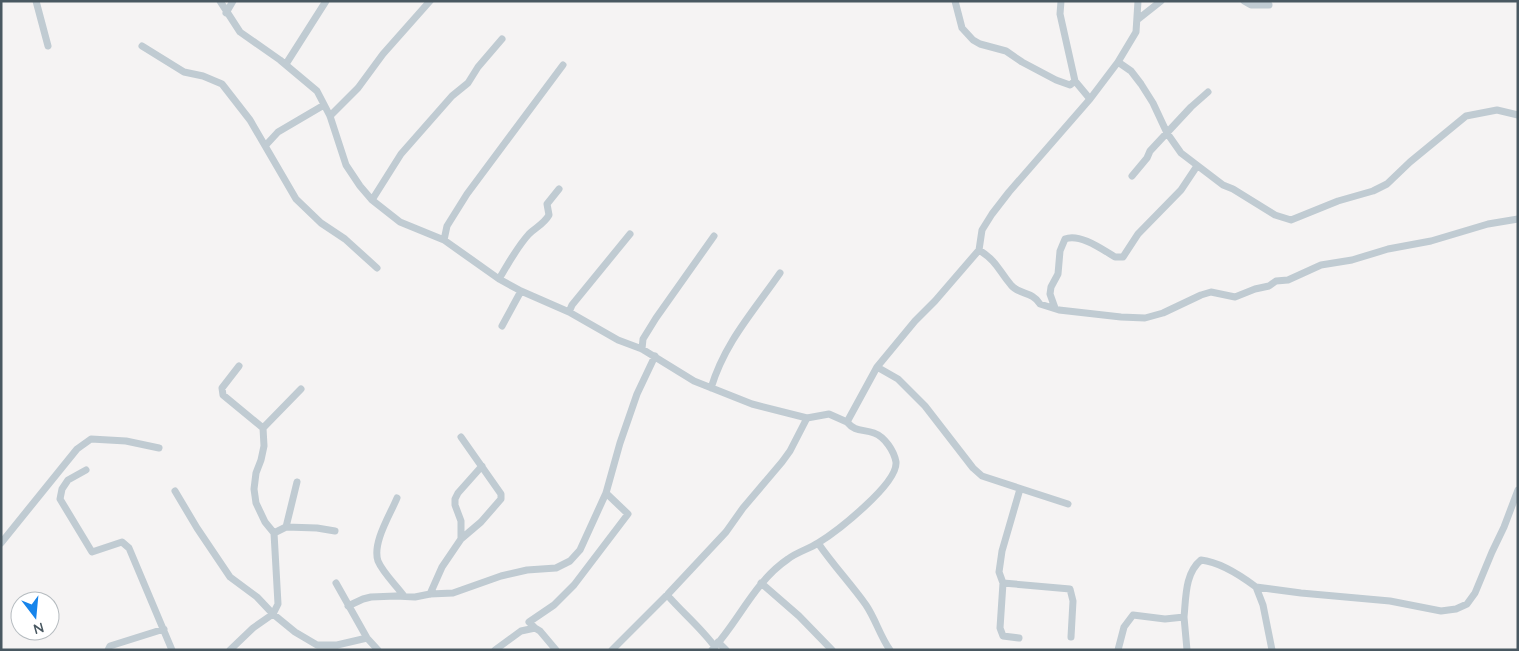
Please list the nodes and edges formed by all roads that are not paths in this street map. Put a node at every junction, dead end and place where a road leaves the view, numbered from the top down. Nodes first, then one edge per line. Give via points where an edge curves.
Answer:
1 (36, 1) edge
2 (220, 1) edge
3 (233, 1) edge
4 (326, 1) edge
5 (430, 1) edge
6 (955, 1) edge
7 (1061, 1) edge
8 (1138, 1) edge
9 (1161, 1) edge
10 (1244, 1) edge
11 (1269, 5) dead end
12 (226, 13) junction
13 (1137, 20) junction
14 (502, 40) dead end
15 (48, 46) dead end
16 (142, 46) dead end
17 (1118, 62) junction
18 (286, 64) junction
19 (563, 65) dead end
20 (1075, 81) junction
21 (1208, 92) dead end
22 (1090, 99) junction
23 (324, 105) junction
24 (1518, 115) edge
25 (330, 116) junction
26 (1167, 133) junction
27 (266, 145) junction
28 (1197, 166) junction
29 (1132, 176) dead end
30 (559, 189) dead end
31 (372, 200) junction
32 (1518, 219) edge
33 (630, 234) dead end
34 (714, 236) dead end
35 (444, 240) junction
36 (980, 250) junction
37 (377, 268) dead end
38 (780, 273) dead end
39 (499, 279) junction
40 (521, 291) junction
41 (1055, 308) junction
42 (569, 312) junction
43 (502, 326) dead end
44 (642, 349) junction
45 (655, 356) junction
46 (239, 366) dead end
47 (877, 367) junction
48 (711, 388) junction
49 (302, 390) dead end
50 (807, 418) junction
51 (847, 422) junction
52 (263, 428) junction
53 (461, 437) dead end
54 (160, 448) dead end
55 (482, 466) junction
56 (86, 470) dead end
57 (298, 482) dead end
58 (1020, 489) junction
59 (175, 490) dead end
60 (1518, 490) edge
61 (606, 493) junction
62 (397, 498) dead end
63 (1068, 504) dead end
64 (286, 527) junction
65 (335, 531) dead end
66 (274, 533) junction
67 (461, 538) junction
68 (1, 543) edge
69 (818, 543) junction
70 (336, 583) dead end
71 (761, 583) junction
72 (1003, 583) junction
73 (1256, 587) junction
74 (430, 594) junction
75 (668, 594) junction
76 (404, 596) junction
77 (348, 606) junction
78 (273, 614) junction
79 (1184, 617) junction
80 (535, 628) junction
81 (164, 629) junction
82 (1071, 637) dead end
83 (367, 638) junction
84 (1019, 638) dead end
85 (715, 646) edge
86 (315, 648) edge
87 (108, 650) edge
88 (172, 650) edge
89 (230, 650) edge
90 (378, 650) edge
91 (495, 650) edge
92 (556, 650) edge
93 (612, 650) edge
94 (726, 650) edge
95 (832, 650) edge
96 (890, 650) edge
97 (1118, 650) edge
98 (1187, 650) edge
99 (1272, 650) edge

1 - 15 street
2 - 12 street
3 - 12 street
4 - 18 street
5 - 25 street via 358,88
6 - 20 street via 962,28 973,40 1006,51 1056,80 1070,85
7 - 20 street via 1060,14
8 - 13 street
9 - 13 street
10 - 11 street via 1251,5
12 - 18 street via 240,32
13 - 17 street via 1136,32
14 - 31 street via 468,83 452,96 401,154
16 - 27 street via 184,72 222,84
17 - 22 street
17 - 26 street via 1141,84
18 - 23 street via 317,91
19 - 35 street via 466,194 447,226
20 - 22 street
21 - 26 street
22 - 36 street via 992,214 982,230
23 - 25 street
23 - 27 street via 278,132
24 - 28 street via 1497,110 1466,116 1388,184 1291,220 1275,215
25 - 31 street via 346,164
26 - 28 street via 1181,153
26 - 29 street
27 - 37 street via 296,199
28 - 41 street via 1181,190 1138,234 1123,257 1115,258 1100,247 1075,238 1065,239 1060,251 1058,274 1051,287
30 - 39 street via 547,204 549,215 530,233
31 - 35 street via 400,222
32 - 41 street via 1321,265 1236,297 1212,292 1201,294 1152,316 1121,317
33 - 42 street
34 - 44 street via 656,318 643,339
35 - 39 street
36 - 41 street via 991,258 1016,290 1036,298 1040,304
36 - 47 street
38 - 48 street via 728,348
39 - 40 street
40 - 42 street
40 - 43 street
42 - 44 street via 618,340
44 - 45 street
45 - 48 street
45 - 61 street via 637,394
46 - 52 street via 222,388 223,395
47 - 51 street
47 - 58 street via 898,379 925,406 982,476
48 - 50 street via 752,404
49 - 52 street
50 - 51 street via 829,414
50 - 75 street via 782,462 726,532
51 - 69 street via 854,429 874,433 888,444 894,454 896,471 879,493
52 - 66 street via 264,446 254,489 256,503
53 - 55 street
54 - 68 street via 126,441 91,439 77,448
55 - 67 street via 455,499 461,521
55 - 67 street via 501,499 481,522
56 - 81 street via 68,480 60,500 92,552 122,542 129,548
57 - 64 street
58 - 63 street
58 - 72 street via 998,572
59 - 78 street via 230,577
60 - 73 street via 1475,593 1467,604 1456,609 1441,611 1390,600
61 - 74 street via 580,550 563,566 501,576 453,593
61 - 80 street via 628,514 625,520 574,585 554,605 529,622
62 - 76 street via 376,547 378,560
64 - 65 street
64 - 66 street
66 - 78 street via 278,604
67 - 74 street
69 - 71 street via 787,559
69 - 96 street via 866,606
70 - 77 street
71 - 85 street
71 - 95 street
72 - 82 street via 1070,589 1073,601
72 - 84 street via 1000,628 1003,636
73 - 79 street via 1232,572 1201,560 1188,580
73 - 99 street
74 - 76 street
75 - 85 street
75 - 93 street
76 - 77 street via 363,599
77 - 83 street
78 - 86 street
78 - 89 street
79 - 97 street via 1165,619 1133,615 1124,627
79 - 98 street
80 - 91 street via 521,631
80 - 92 street
81 - 87 street via 110,646
81 - 88 street
83 - 86 street
83 - 90 street
85 - 94 street

